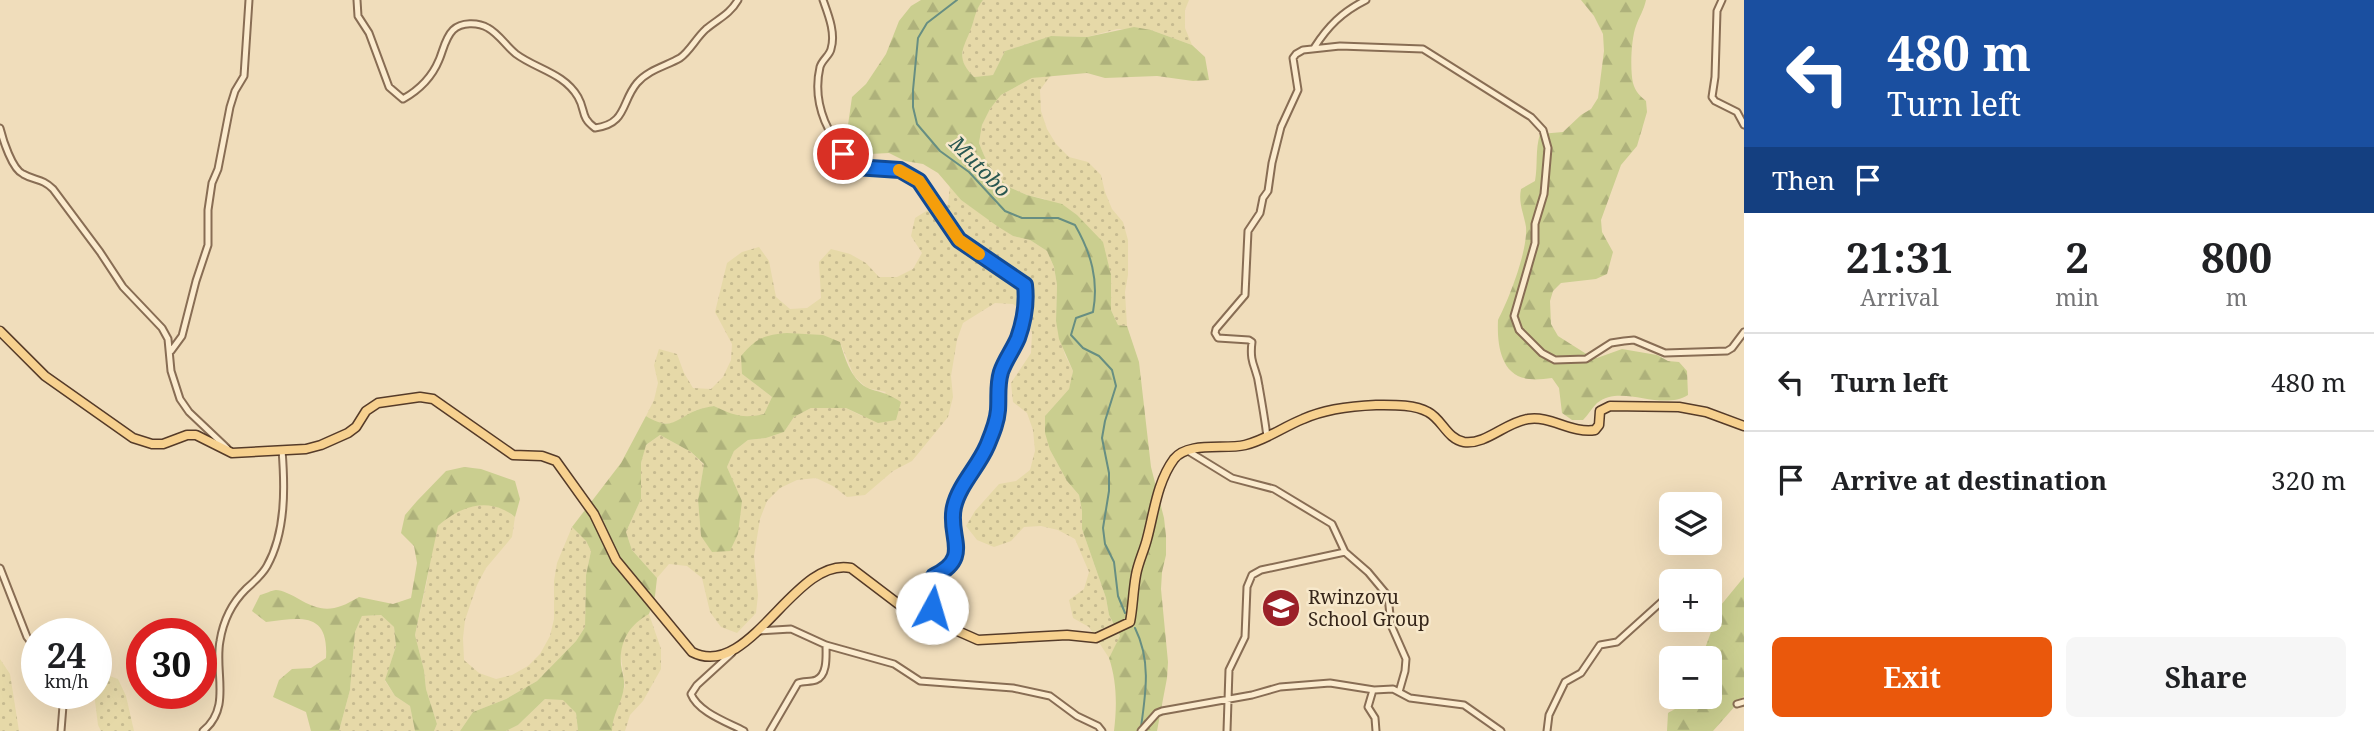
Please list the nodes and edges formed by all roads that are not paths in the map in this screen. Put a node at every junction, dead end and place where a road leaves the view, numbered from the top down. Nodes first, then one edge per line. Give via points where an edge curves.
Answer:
1 (249, 0) edge
2 (356, 0) edge
3 (738, 0) edge
4 (823, 0) edge
5 (1366, 0) edge
6 (1723, 0) edge
7 (1314, 48) junction
8 (1744, 125) edge
9 (0, 128) edge
10 (0, 331) edge
11 (1744, 331) edge
12 (171, 351) junction
13 (1744, 426) edge
14 (1267, 437) junction
15 (282, 450) junction
16 (1188, 451) junction
17 (232, 453) junction
18 (1345, 552) junction
19 (0, 568) edge
20 (1659, 604) edge
21 (929, 619) junction
22 (21, 622) edge
23 (758, 631) junction
24 (826, 645) junction
25 (734, 651) junction
26 (1373, 690) junction
27 (1399, 692) junction
28 (1227, 699) junction
29 (1744, 702) edge
30 (1737, 704) dead end
31 (63, 709) edge
32 (61, 731) edge
33 (203, 731) edge
34 (744, 731) edge
35 (770, 731) edge
36 (1102, 731) edge
37 (1141, 731) edge
38 (1227, 731) edge
39 (1376, 731) edge
40 (1501, 731) edge
41 (1546, 731) edge

1 - 12 street via 244,76 230,107 212,183 208,245 182,336
2 - 3 street via 358,16 389,87 403,99 429,76 453,30 469,23 487,27 515,53 563,81 578,97 585,121 595,128 607,127 622,115 637,83 683,56
4 - 21 street via 832,31 831,50 821,64 820,102 832,138 855,167 900,170 919,181 959,240 1025,285 1027,301 1018,337 1001,370 995,426 979,464 957,495 952,516 956,557 934,576 928,590
5 - 7 street via 1338,17
6 - 8 street via 1717,11 1712,97 1737,112
7 - 11 street via 1423,49 1531,117 1544,130 1548,148 1544,194 1530,268 1514,316 1519,330 1542,353 1555,360 1586,359 1611,343 1634,340 1665,353 1727,351
7 - 14 street via 1293,58 1298,90 1281,127 1268,191 1248,232 1245,295 1215,333 1218,338 1252,342 1251,361
9 - 12 street via 15,167 54,189 123,287 162,328
10 - 17 main road via 45,376 133,438 163,444 196,435
12 - 17 street via 180,399
13 - 14 main road via 1679,407 1610,405 1600,411 1595,430 1530,418 1465,442 1452,436 1430,413 1374,405 1317,413
14 - 16 main road via 1244,446
15 - 17 main road
15 - 25 main road via 306,449 341,436 378,402 433,399 505,452 556,461 594,514 617,560 686,646 698,656
15 - 33 street via 284,495 279,529 268,564 225,621 217,659 219,711
16 - 18 street via 1232,478 1274,489 1332,524
16 - 21 main road via 1180,453 1167,470 1156,501 1136,574 1130,622 1096,638 1067,635 983,641
18 - 27 street via 1388,596 1391,625 1406,665
18 - 28 street via 1252,575 1247,587 1247,631 1229,670
19 - 22 street
20 - 41 street via 1617,642 1600,645 1581,673 1565,682
21 - 23 main road via 901,606 852,568 842,567 804,586
23 - 24 street via 786,628
23 - 25 main road
24 - 35 street via 821,676 798,683
24 - 36 street via 894,664 920,681 1013,688 1049,696
25 - 34 street via 691,694 709,712
26 - 27 street
26 - 28 street via 1310,683
26 - 39 street via 1368,706
27 - 40 street via 1410,698 1467,706
28 - 37 street via 1162,710
28 - 38 street
29 - 30 street
31 - 32 street

